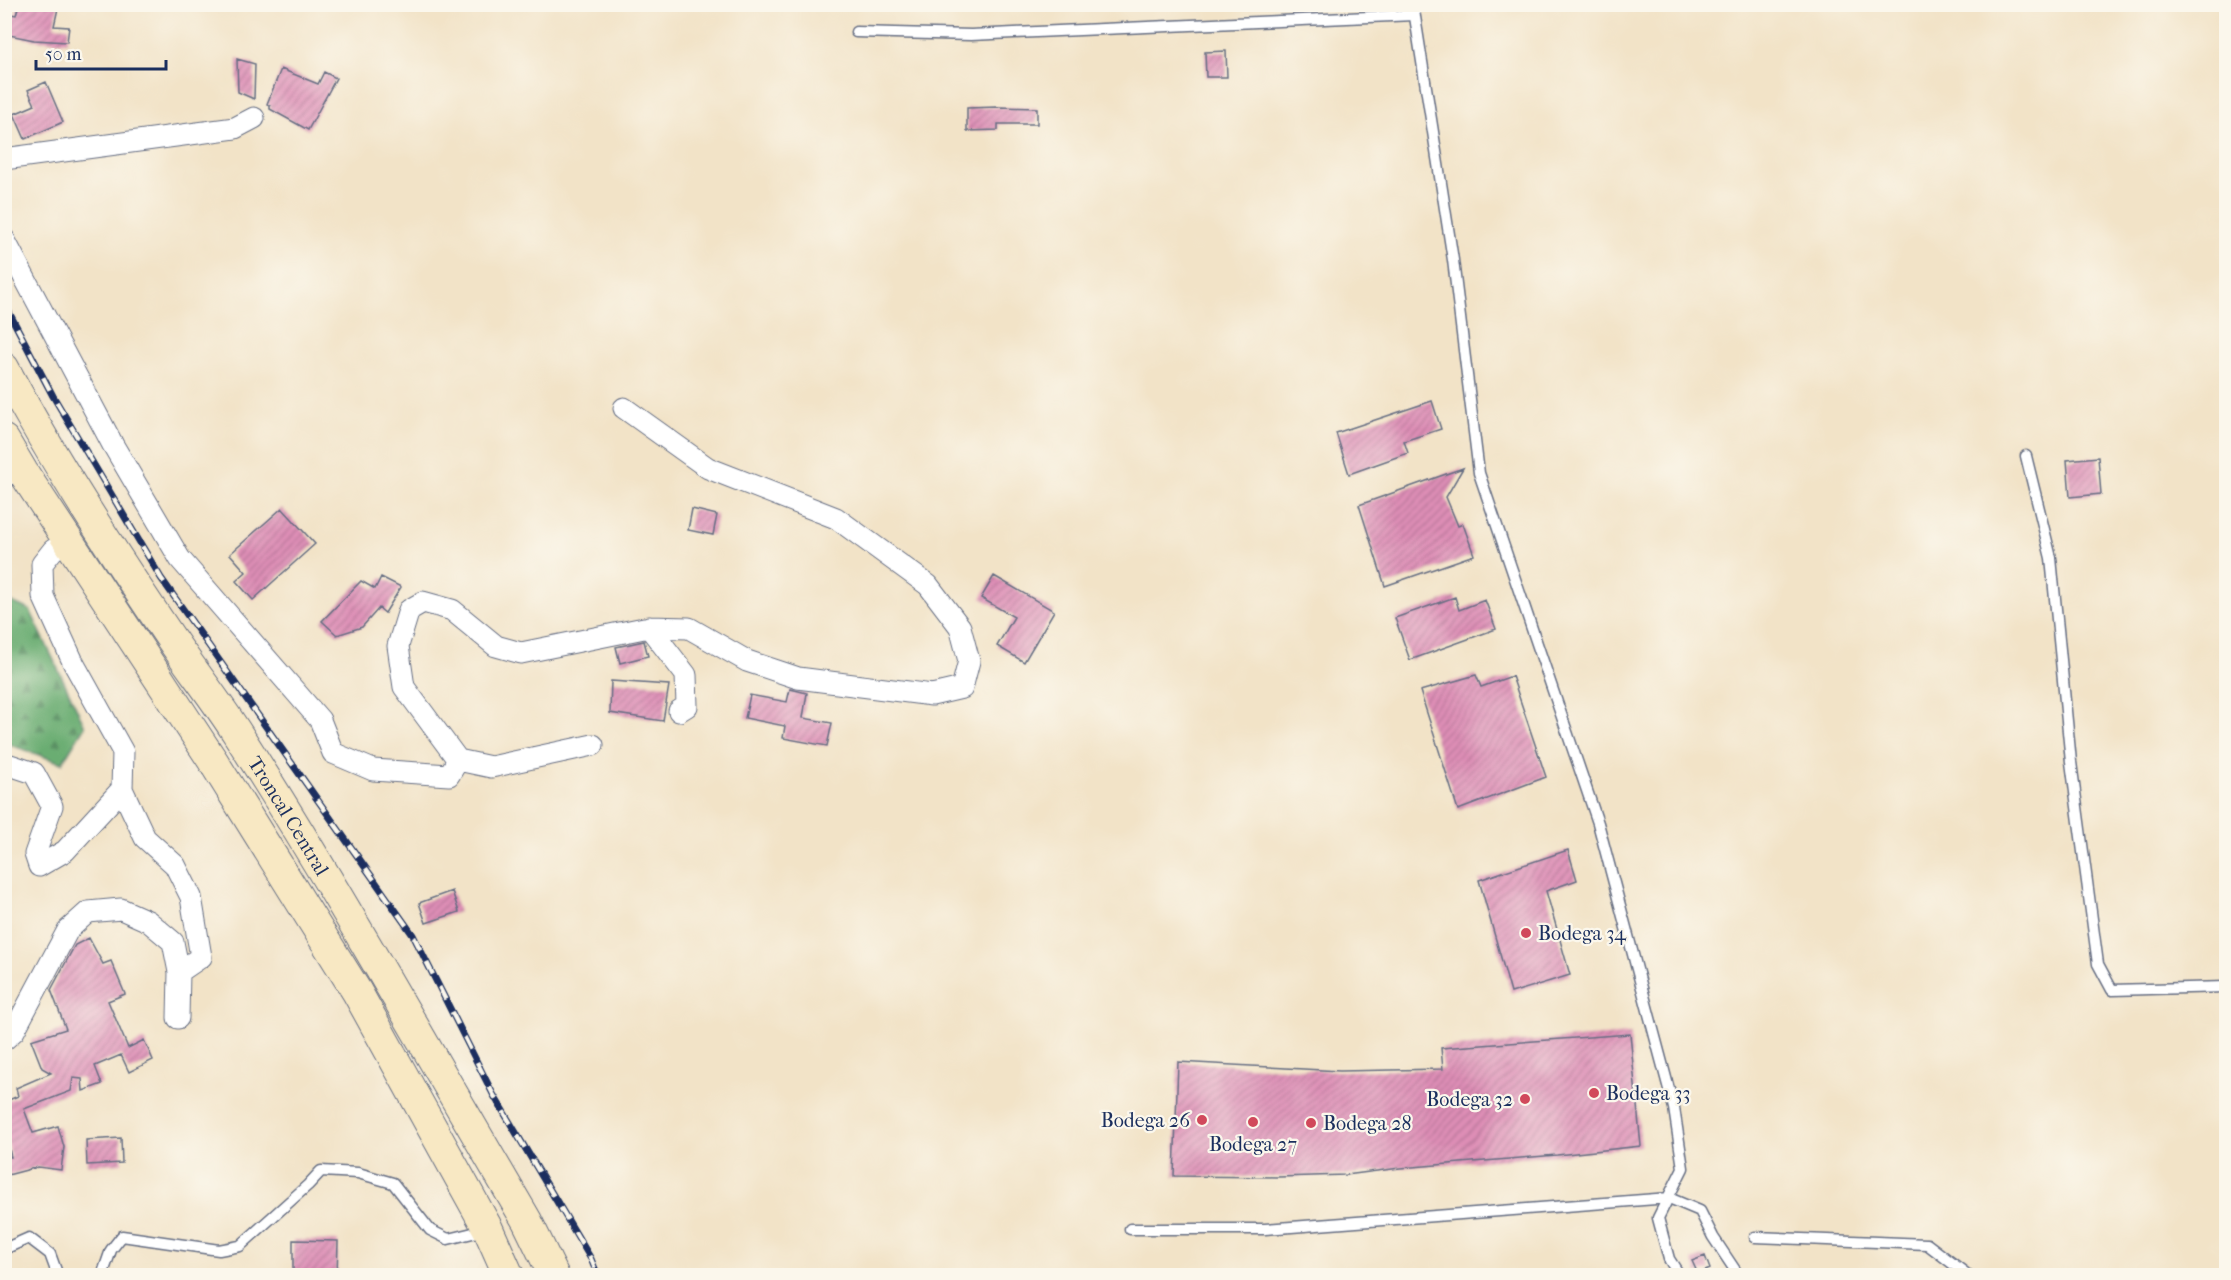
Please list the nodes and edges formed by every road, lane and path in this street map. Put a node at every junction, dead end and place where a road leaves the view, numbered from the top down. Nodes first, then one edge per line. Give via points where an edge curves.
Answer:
1 (1414, 10) edge
2 (856, 32) dead end
3 (254, 118) dead end
4 (4, 159) edge
5 (4, 239) edge
6 (4, 368) edge
7 (624, 408) dead end
8 (4, 440) edge
9 (2026, 456) dead end
10 (14, 478) edge
11 (68, 541) junction
12 (649, 627) junction
13 (679, 711) dead end
14 (593, 745) dead end
15 (458, 760) junction
16 (4, 763) edge
17 (122, 789) junction
18 (179, 972) junction
19 (2226, 987) edge
20 (178, 1018) dead end
21 (4, 1040) edge
22 (1669, 1198) junction
23 (488, 1229) junction
24 (1130, 1229) dead end
25 (1755, 1237) dead end
26 (4, 1249) edge
27 (58, 1275) edge
28 (102, 1275) edge
29 (509, 1275) edge
30 (554, 1275) edge
31 (1680, 1275) edge
32 (1739, 1275) edge
33 (1969, 1275) edge

1 - 2 lane via 971,35
1 - 22 lane via 1454,260 1479,473 1598,823 1674,1108 1683,1168
3 - 4 street via 235,128
5 - 15 street via 113,445 180,559 320,720 333,753 373,770 449,775
6 - 30 main road, Troncal Central via 98,527 236,731 325,877 527,1221
7 - 12 street via 708,468 836,518 928,585 960,627 969,661 962,688 932,695 798,678 747,661 689,628
8 - 10 main road, Troncal Central
9 - 19 lane via 2051,558 2071,762 2098,964 2112,990
10 - 11 main road, Troncal Central
11 - 17 street via 53,550 42,564 43,596 74,664 123,752
11 - 23 main road, Troncal Central via 213,760 357,992
12 - 13 street via 686,675 687,706
12 - 15 street via 521,652 496,646 452,610 423,602 409,610 398,646 404,687
14 - 15 street via 491,767
16 - 17 street via 34,772 52,806 35,854 39,866 65,851
17 - 18 street via 145,838 175,865 191,897 201,957
18 - 20 street
18 - 21 street via 173,942 148,921 121,909 88,912 68,930 14,1031
22 - 24 lane via 1265,1228
22 - 31 lane via 1658,1218 1669,1259
22 - 32 lane via 1700,1211
23 - 28 lane via 448,1239 430,1230 393,1183 357,1173 321,1171 240,1246 219,1250 122,1236 111,1250
23 - 29 main road, Troncal Central
25 - 33 lane via 1927,1244
26 - 27 lane via 29,1238 50,1254

